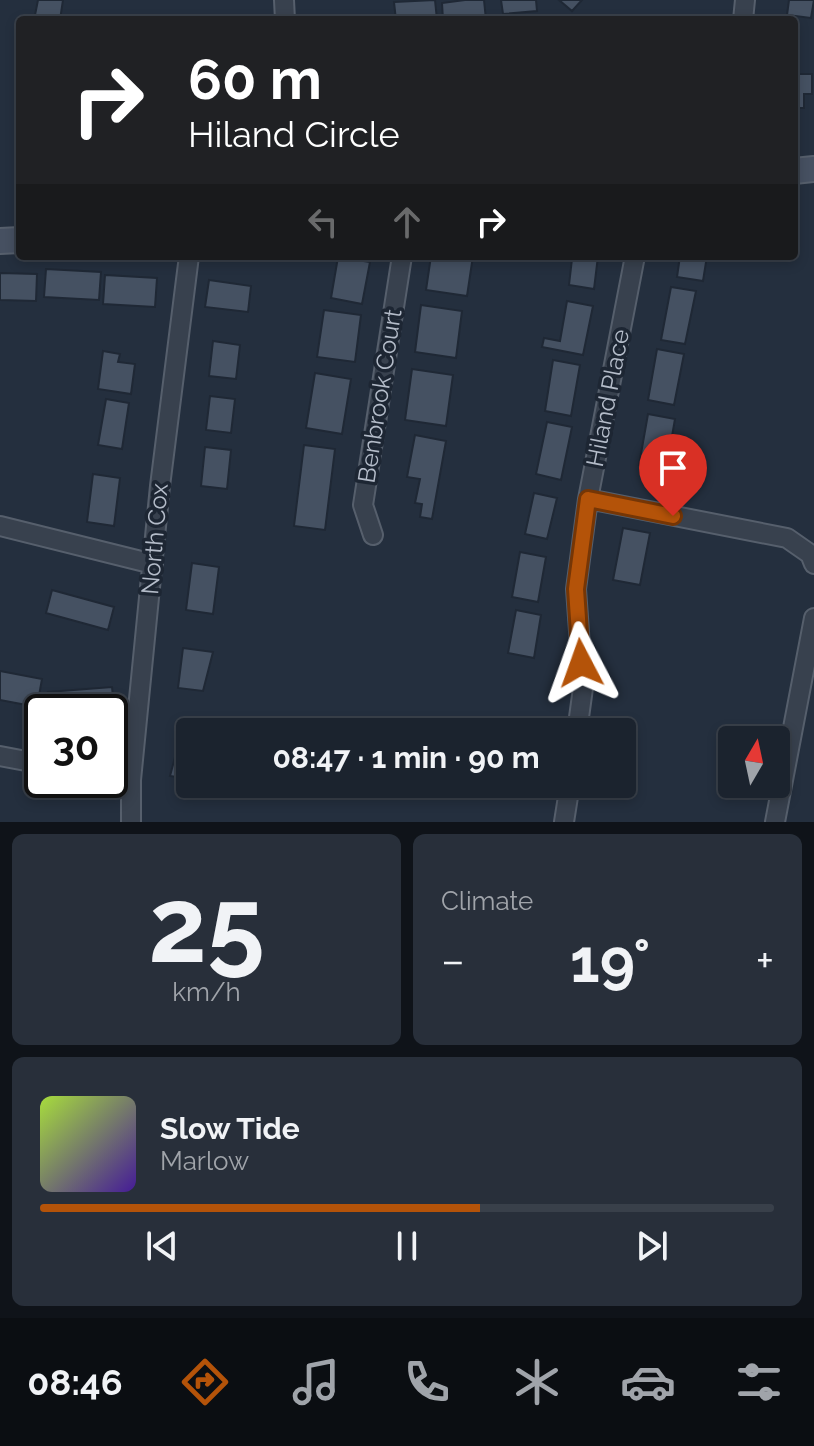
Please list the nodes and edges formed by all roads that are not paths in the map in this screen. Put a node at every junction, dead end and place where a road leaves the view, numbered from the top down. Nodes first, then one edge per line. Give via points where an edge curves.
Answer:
1 (189, 260) edge
2 (401, 260) edge
3 (634, 260) edge
4 (588, 499) junction
5 (0, 526) edge
6 (373, 535) dead end
7 (153, 564) junction
8 (814, 564) edge
9 (814, 618) edge
10 (579, 718) edge
11 (0, 756) edge
12 (24, 761) edge
13 (128, 779) edge
14 (131, 780) junction
15 (568, 798) edge
16 (131, 822) edge
17 (564, 822) edge
18 (775, 822) edge

1 - 7 street, North Cox
2 - 6 street, Benbrook Court via 363,505
3 - 4 street, Hiland Place
4 - 8 street via 787,538 810,554
4 - 10 street, Hiland Place via 576,589 583,688
5 - 7 street
7 - 14 street, North Cox
9 - 18 street
11 - 12 street
13 - 14 street
14 - 16 street, North Cox
15 - 17 street

